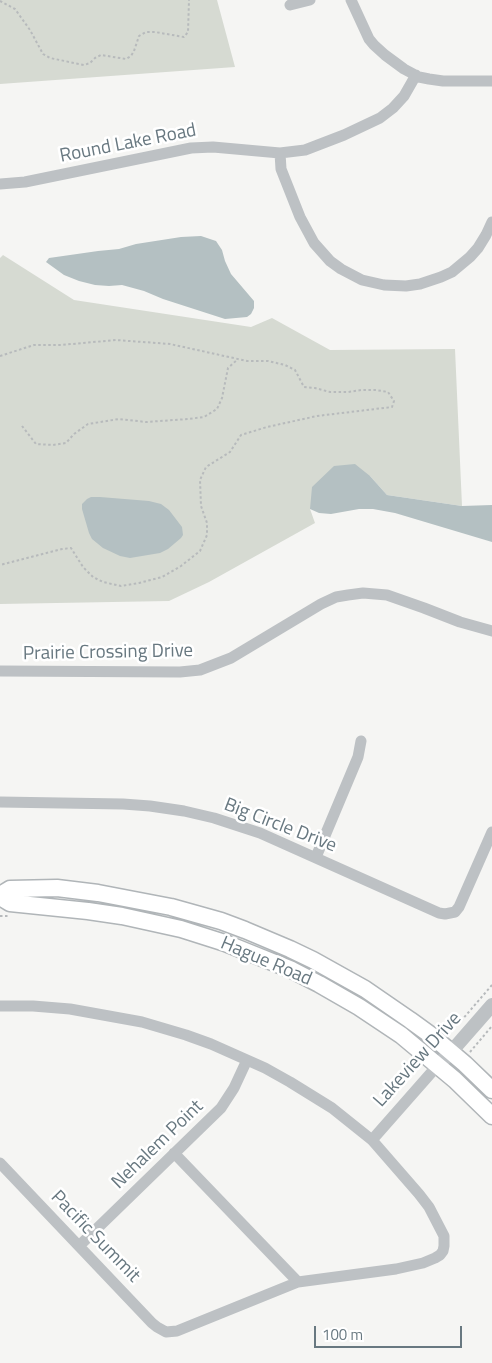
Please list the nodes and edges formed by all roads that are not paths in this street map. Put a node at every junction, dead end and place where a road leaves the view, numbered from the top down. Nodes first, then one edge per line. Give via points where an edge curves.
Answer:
1 (310, 0) edge
2 (351, 0) edge
3 (290, 5) dead end
4 (416, 75) junction
5 (492, 80) edge
6 (280, 153) junction
7 (0, 184) edge
8 (492, 222) edge
9 (492, 631) edge
10 (0, 671) edge
11 (361, 742) dead end
12 (0, 802) edge
13 (492, 832) edge
14 (316, 857) junction
15 (0, 896) edge
16 (0, 1006) edge
17 (492, 1006) edge
18 (451, 1052) junction
19 (248, 1060) junction
20 (438, 1065) junction
21 (492, 1090) edge
22 (492, 1116) edge
23 (372, 1140) junction
24 (174, 1154) junction
25 (0, 1163) edge
26 (80, 1246) junction
27 (298, 1282) junction

1 - 3 street
2 - 4 street via 374,46
4 - 5 street via 443,81
4 - 6 street, Round Lake Road via 404,96 380,118 313,148
6 - 7 street, Round Lake Road via 191,148 25,182
6 - 8 street via 281,170 314,243 330,261 362,280 401,286 441,277 470,257
9 - 10 street, Prairie Crossing Drive via 387,595 356,594 336,597 321,604 231,658 200,670
11 - 14 street via 358,757
12 - 14 street, Big Circle Drive via 123,804 184,811 260,833
13 - 14 street, Big Circle Drive via 459,907 449,914 439,913
15 - 18 main road, Hague Road via 10,889 78,890 150,902 221,921 290,949 342,975
15 - 20 main road, Hague Road via 10,904 88,911 150,922 225,943 292,970 341,996 401,1035
16 - 19 street via 70,1009 142,1022 186,1035
17 - 18 street, Lakeview Drive
18 - 20 street, Lakeview Drive
18 - 21 main road, Hague Road
19 - 23 street via 332,1108
19 - 24 street, Nehalem Point via 221,1108
20 - 22 main road, Hague Road
20 - 23 street, Lakeview Drive
23 - 27 street via 429,1207 444,1236 443,1251 435,1258 410,1266
24 - 26 street, Nehalem Point
24 - 27 street
25 - 26 street, Pacific Summit
26 - 27 street, Pacific Summit via 152,1323 166,1332 177,1331

